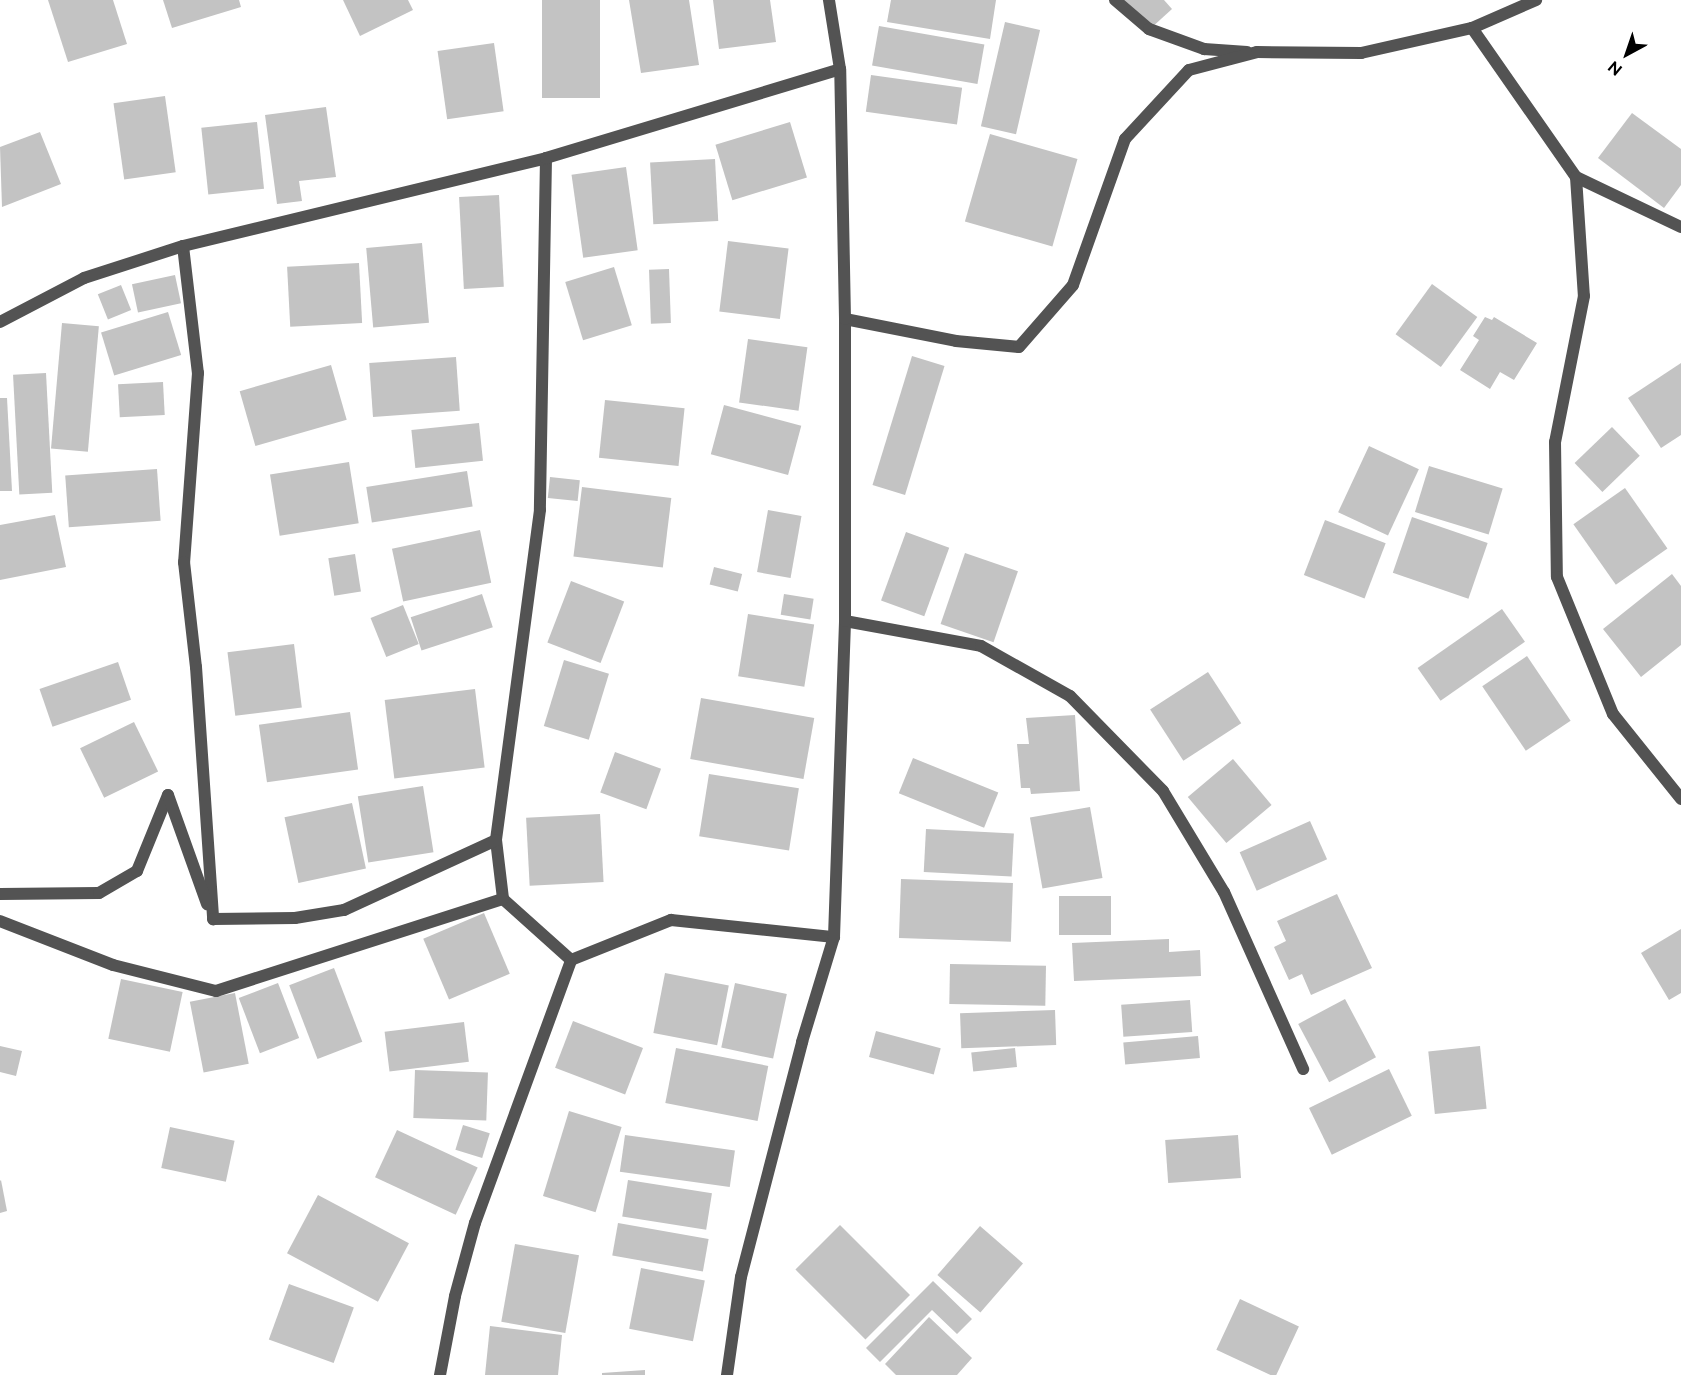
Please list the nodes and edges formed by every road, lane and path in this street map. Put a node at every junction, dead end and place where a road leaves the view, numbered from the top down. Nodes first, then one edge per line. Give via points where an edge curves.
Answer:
1 (829, 0) edge
2 (1115, 0) edge
3 (1536, 0) edge
4 (1472, 28) junction
5 (1257, 52) junction
6 (840, 69) junction
7 (546, 158) junction
8 (1576, 177) junction
9 (1681, 227) edge
10 (183, 246) junction
11 (845, 319) junction
12 (0, 322) edge
13 (845, 621) junction
14 (1681, 799) edge
15 (496, 840) junction
16 (0, 894) edge
17 (503, 899) junction
18 (213, 919) junction
19 (0, 921) edge
20 (834, 937) junction
21 (571, 960) junction
22 (1303, 1069) dead end
23 (440, 1375) edge
24 (727, 1375) edge

1 - 6 street
2 - 5 street via 1149,29 1204,49
3 - 4 street
4 - 5 street via 1362,53
4 - 8 street
5 - 11 street via 1190,70 1125,139 1073,285 1019,347 956,341
6 - 7 street
6 - 11 street
7 - 10 street
7 - 15 street via 540,510
8 - 9 street
8 - 14 street via 1584,296 1555,442 1557,577 1613,714
10 - 12 street via 84,278
10 - 18 street via 198,373 184,562 196,667
11 - 13 street
13 - 20 street
13 - 22 street via 981,646 1070,696 1163,791 1224,892
15 - 17 street
15 - 18 street via 344,910 295,918
16 - 18 street via 99,893 137,871 168,795
17 - 19 street via 216,991 113,965
17 - 21 street
20 - 21 street via 671,920
20 - 24 street via 802,1042 741,1277
21 - 23 street via 475,1223 455,1296

